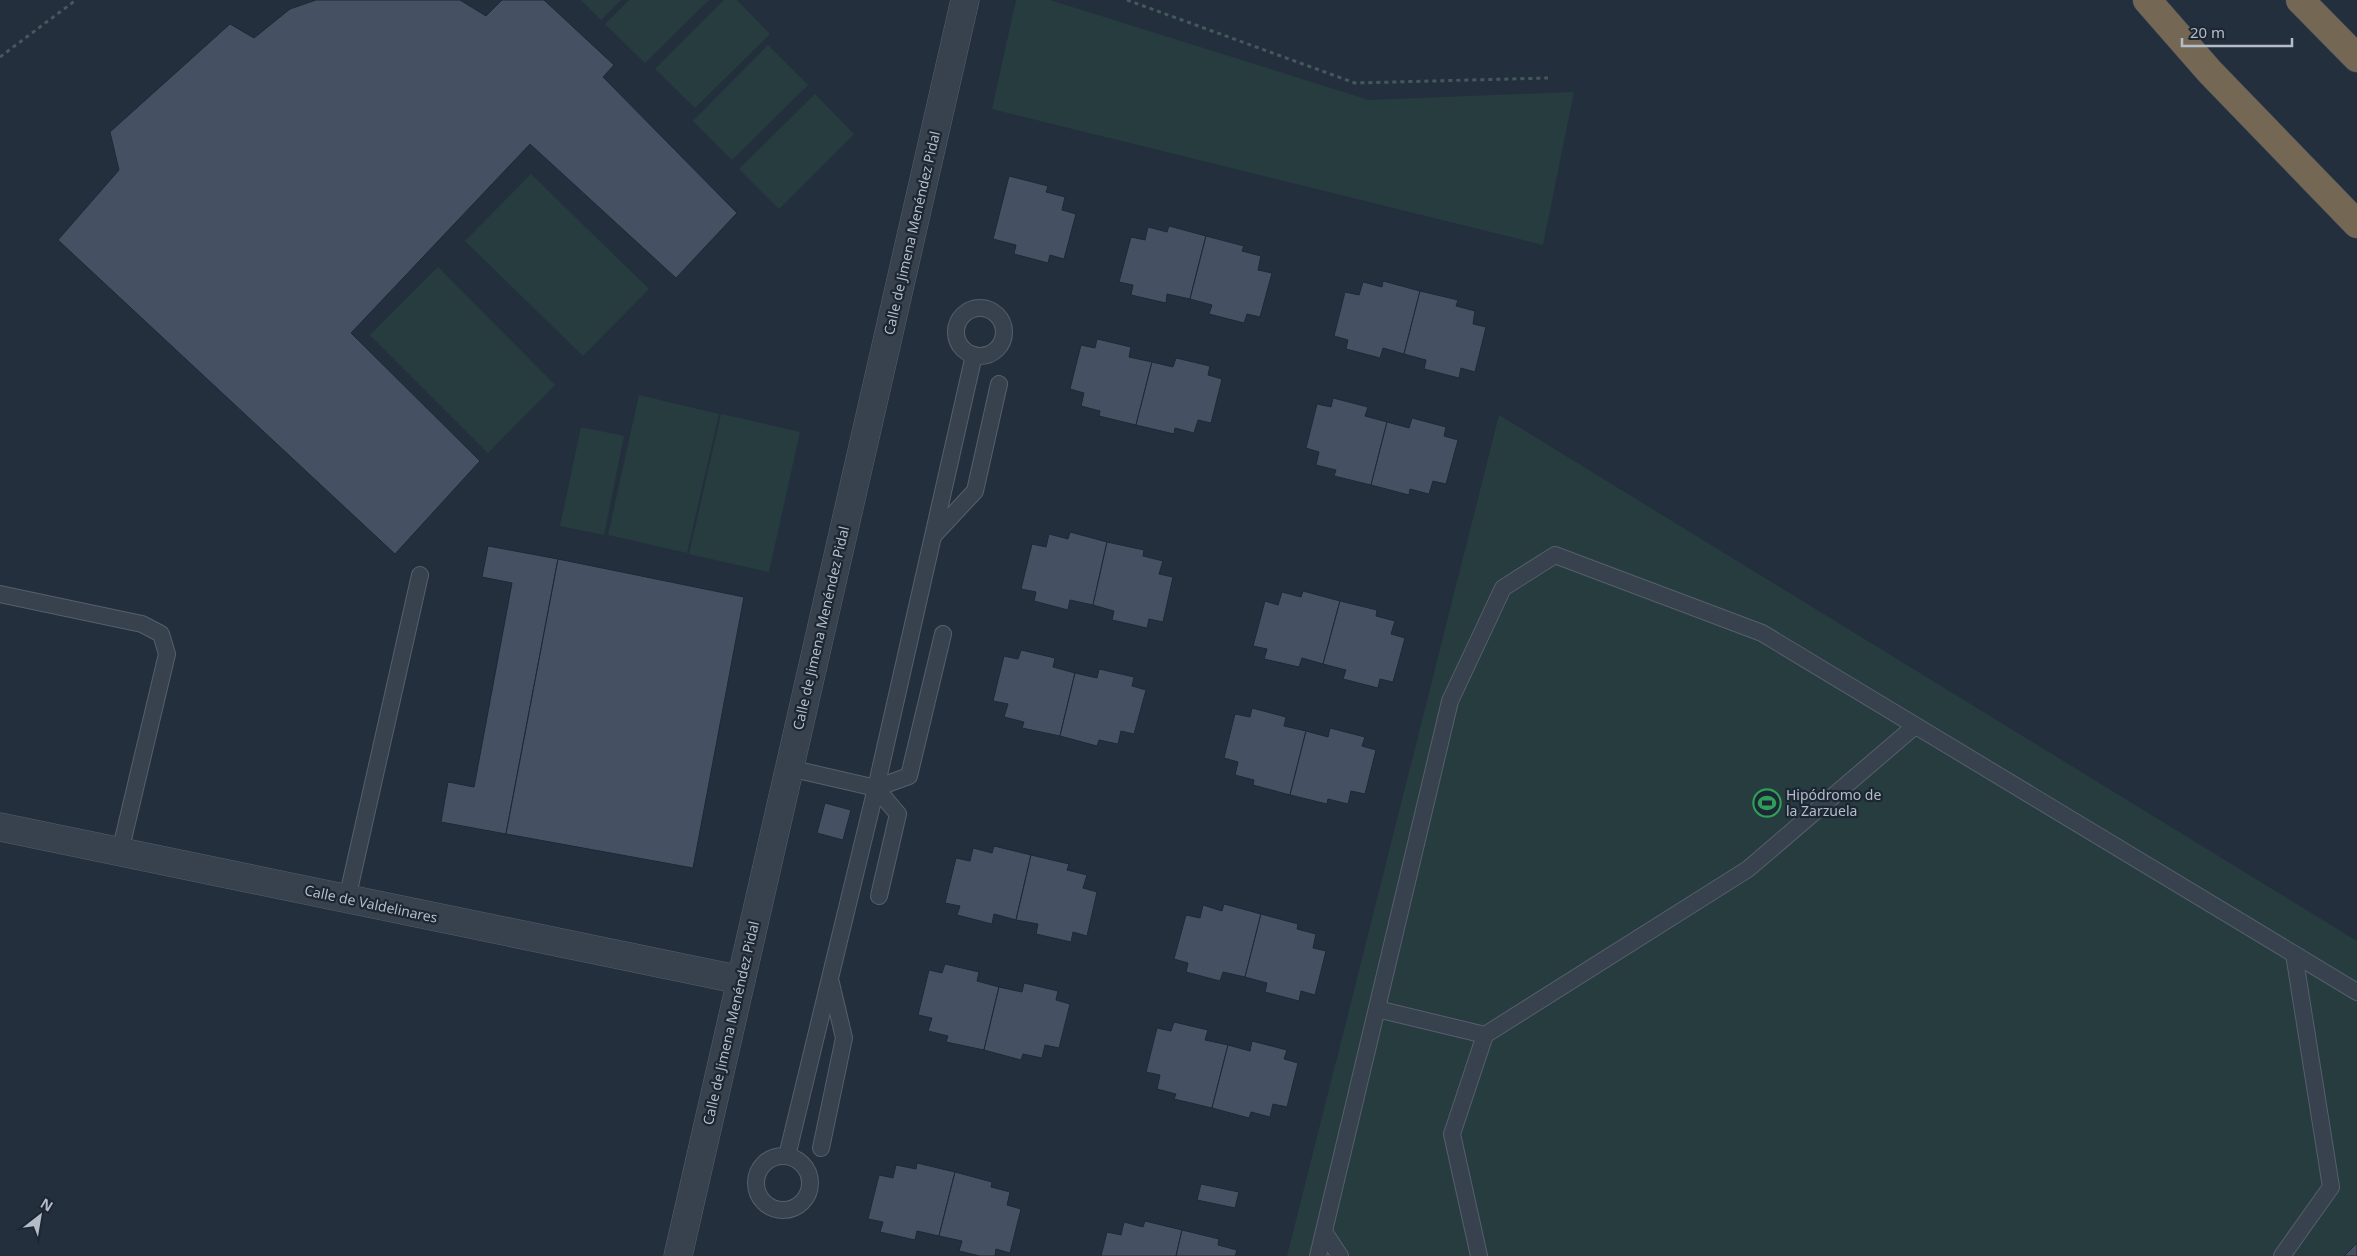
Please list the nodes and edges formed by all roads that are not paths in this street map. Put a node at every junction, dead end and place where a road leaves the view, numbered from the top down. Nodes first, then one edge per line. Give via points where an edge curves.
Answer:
1 (965, 0) edge
2 (2147, 0) edge
3 (2300, 0) edge
4 (2357, 58) edge
5 (2357, 224) edge
6 (974, 355) dead end
7 (999, 384) dead end
8 (934, 535) junction
9 (420, 575) dead end
10 (0, 594) edge
11 (942, 634) dead end
12 (1915, 726) junction
13 (789, 768) junction
14 (876, 788) junction
15 (0, 827) edge
16 (120, 852) junction
17 (879, 896) dead end
18 (346, 899) junction
19 (2294, 954) junction
20 (830, 978) junction
21 (741, 980) junction
22 (2357, 992) edge
23 (1377, 1009) junction
24 (1485, 1035) junction
25 (821, 1148) dead end
26 (787, 1156) dead end
27 (1324, 1232) junction
28 (678, 1256) edge
29 (1318, 1256) edge
30 (1340, 1256) edge
31 (1479, 1256) edge
32 (2282, 1256) edge

1 - 13 street, Calle de Jimena Menéndez Pidal
2 - 5 highway via 2210,72
3 - 4 highway
6 - 8 lane
7 - 8 lane via 974,491
8 - 14 lane
9 - 18 lane
10 - 16 lane via 142,624 161,634 167,654
11 - 14 lane via 908,776
12 - 19 lane
12 - 23 lane via 1762,633 1555,555 1504,588 1450,701
12 - 24 lane via 1748,868
13 - 14 lane
13 - 21 street, Calle de Jimena Menéndez Pidal
14 - 17 lane via 898,814
14 - 20 lane
15 - 16 street, Calle de Valdelinares
16 - 18 street, Calle de Valdelinares
18 - 21 street, Calle de Valdelinares
19 - 22 lane
19 - 32 lane via 2331,1187
20 - 25 lane via 844,1038
20 - 26 lane
21 - 28 street, Calle de Jimena Menéndez Pidal
23 - 24 lane
23 - 27 lane
24 - 31 lane via 1452,1134
27 - 29 lane
27 - 30 lane

